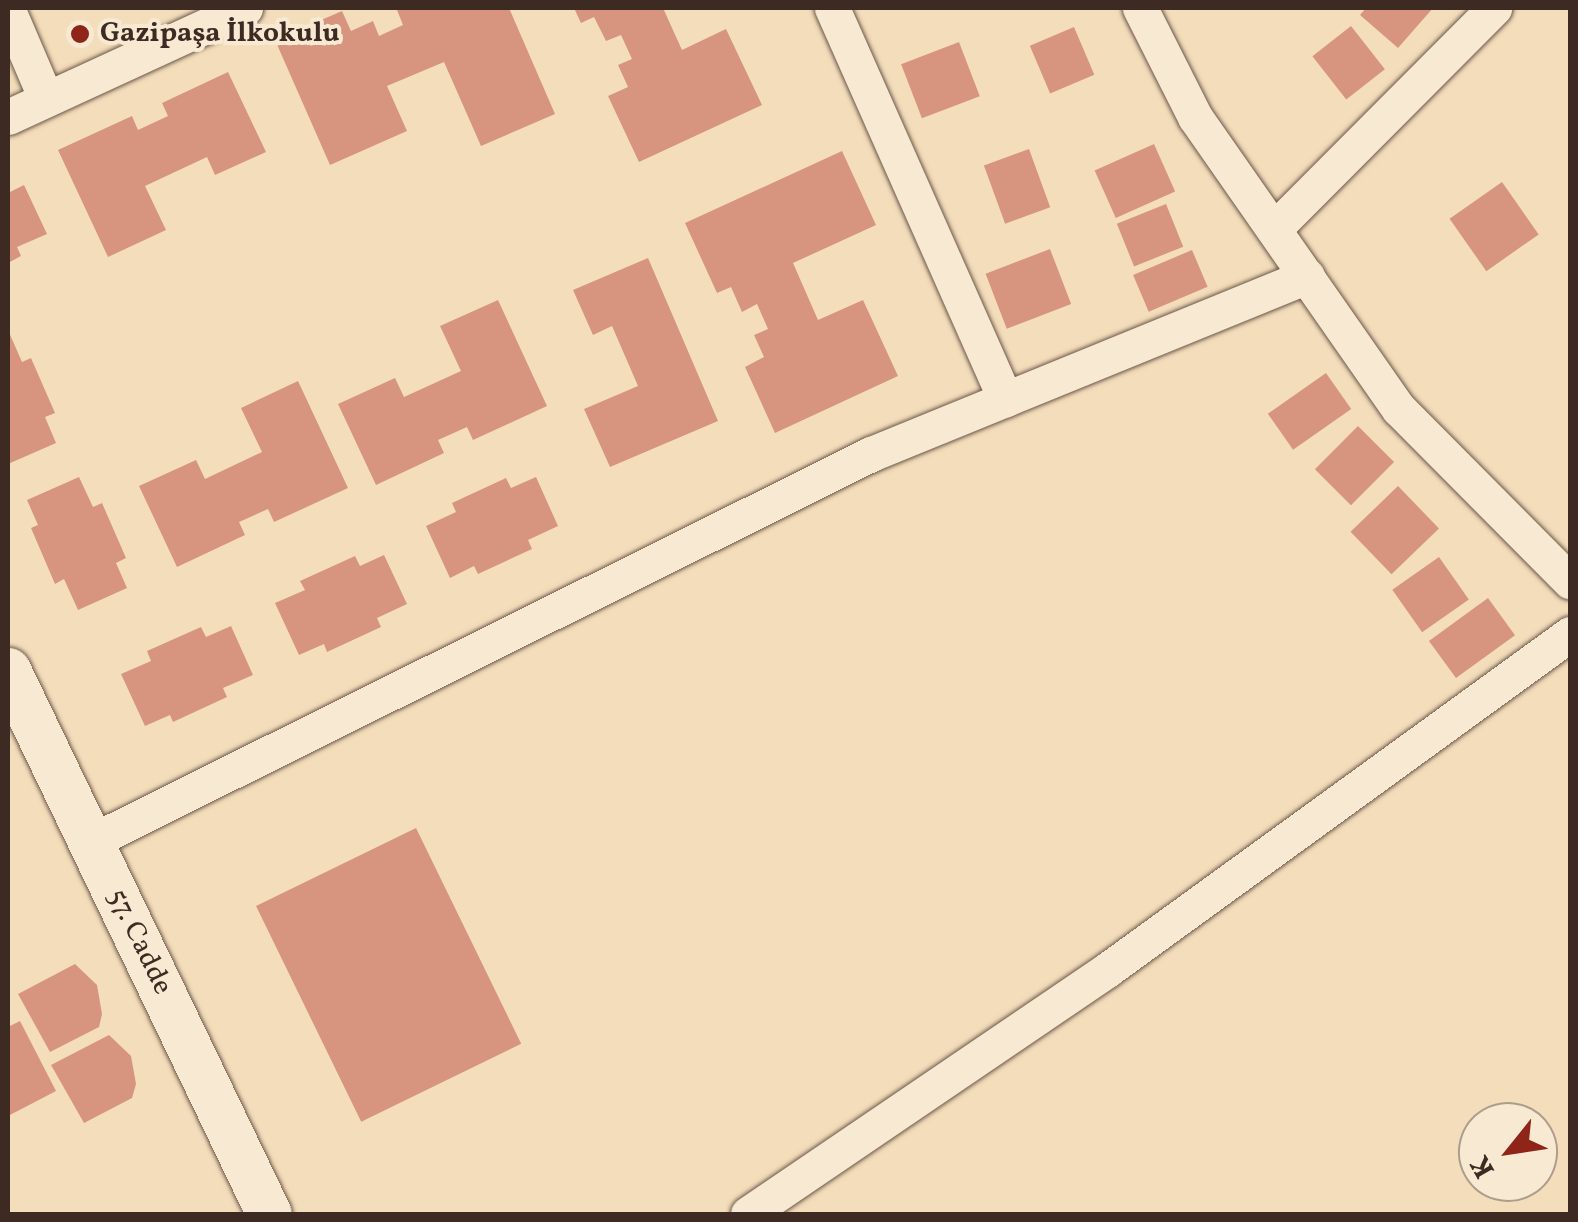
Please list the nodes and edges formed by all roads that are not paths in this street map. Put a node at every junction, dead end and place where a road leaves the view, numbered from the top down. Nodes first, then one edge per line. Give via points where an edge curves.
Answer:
1 (245, 8) edge
2 (832, 8) edge
3 (1140, 8) edge
4 (1494, 8) edge
5 (8, 10) edge
6 (46, 99) junction
7 (8, 116) edge
8 (1274, 229) junction
9 (1307, 276) junction
10 (1005, 399) junction
11 (1570, 581) edge
12 (1570, 634) edge
13 (8, 670) edge
14 (90, 842) junction
15 (269, 1214) edge
16 (748, 1214) edge

1 - 6 street
2 - 10 street
3 - 8 street via 1196,117
4 - 8 street
5 - 6 street
6 - 7 street
8 - 9 street
9 - 10 street
9 - 11 street via 1400,409
10 - 14 street via 871,454
12 - 16 street via 1107,970
13 - 14 street, 57. Cadde
14 - 15 street, 57. Cadde

